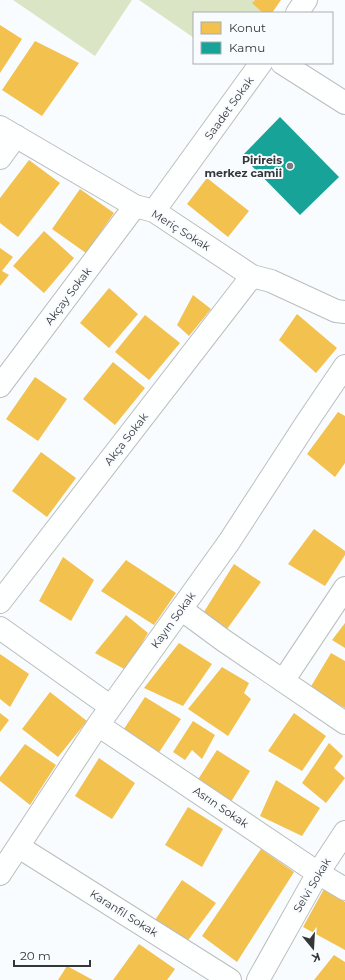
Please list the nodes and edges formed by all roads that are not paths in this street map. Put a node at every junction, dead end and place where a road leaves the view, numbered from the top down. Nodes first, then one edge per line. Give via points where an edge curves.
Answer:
1 (306, 0) edge
2 (298, 12) edge
3 (260, 64) edge
4 (284, 64) edge
5 (345, 103) edge
6 (8, 132) edge
7 (0, 158) edge
8 (144, 208) junction
9 (252, 276) junction
10 (345, 312) edge
11 (345, 366) edge
12 (0, 386) edge
13 (345, 588) edge
14 (4, 589) edge
15 (181, 609) junction
16 (0, 628) edge
17 (283, 681) junction
18 (111, 707) junction
19 (345, 723) edge
20 (98, 725) junction
21 (345, 832) edge
22 (19, 847) junction
23 (318, 873) junction
24 (0, 874) edge
25 (345, 889) edge
26 (230, 980) edge
27 (258, 980) edge

1 - 2 street
3 - 8 street, Saadet Sokak
4 - 5 street
6 - 7 street
6 - 8 street, Meriç Sokak
8 - 9 street, Meriç Sokak
8 - 12 street, Akçay Sokak
9 - 10 street, Meriç Sokak via 271,281 336,311
9 - 14 street, Akça Sokak
11 - 15 street, Kayın Sokak via 229,542
13 - 17 street
15 - 17 street
15 - 18 street, Kayın Sokak
16 - 18 street
17 - 19 street
18 - 20 street, Kayın Sokak
20 - 22 street, Kayın Sokak
20 - 23 street, Asrın Sokak
21 - 23 street, Selvi Sokak
22 - 24 street, Kayın Sokak
22 - 26 street, Karanfil Sokak
23 - 25 street, Asrın Sokak
23 - 27 street, Selvi Sokak

